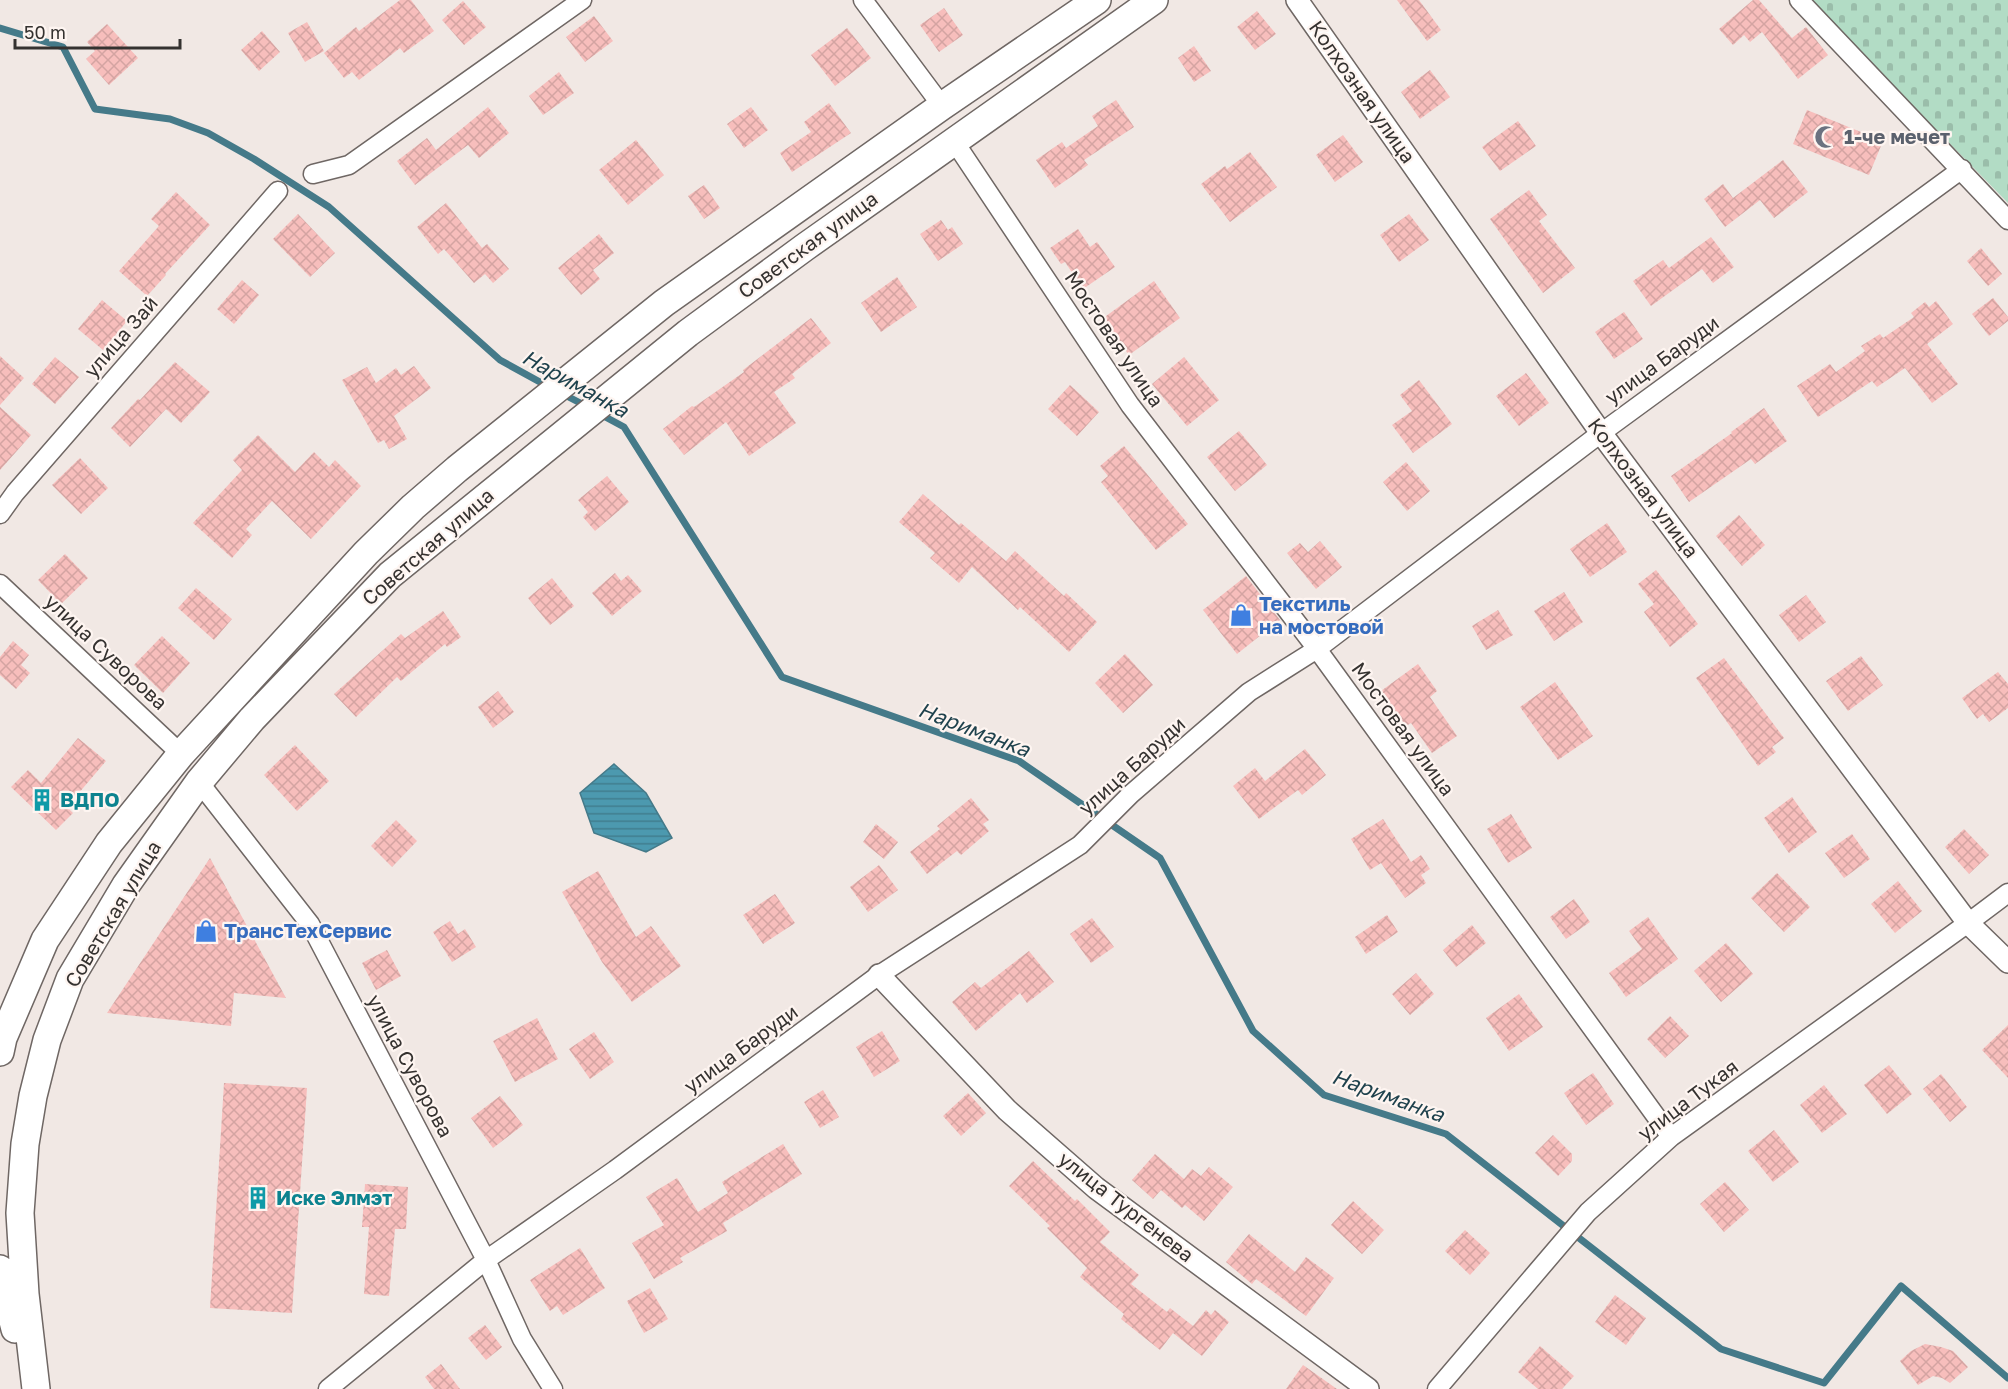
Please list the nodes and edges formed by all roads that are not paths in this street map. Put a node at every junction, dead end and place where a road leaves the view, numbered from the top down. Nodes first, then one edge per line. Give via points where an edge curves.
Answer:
1 (582, 0) edge
2 (863, 0) edge
3 (1097, 0) edge
4 (1154, 0) edge
5 (1297, 0) edge
6 (1799, 0) edge
7 (942, 106) junction
8 (954, 141) junction
9 (1962, 169) junction
10 (313, 174) dead end
11 (278, 191) dead end
12 (2008, 219) edge
13 (1601, 433) junction
14 (0, 514) edge
15 (0, 584) edge
16 (1317, 649) junction
17 (181, 754) junction
18 (199, 783) junction
19 (2008, 892) edge
20 (1968, 923) junction
21 (2008, 962) edge
22 (879, 975) junction
23 (1, 1043) edge
24 (1671, 1137) junction
25 (486, 1260) junction
26 (0, 1269) edge
27 (34, 1389) edge
28 (328, 1389) edge
29 (552, 1389) edge
30 (1368, 1389) edge
31 (1437, 1389) edge

1 - 10 street via 349,165
2 - 7 street
3 - 7 main road, Советская улица
4 - 8 main road, Советская улица
5 - 13 street, Колхозная улица
6 - 9 street
7 - 17 main road, Советская улица via 664,303 413,507
8 - 16 street, Мостовая улица via 1130,405
8 - 18 main road, Советская улица via 688,333 390,575 252,719
9 - 12 street
9 - 13 street, улица Баруди
11 - 14 street, улица Зай
13 - 16 street, улица Баруди
13 - 20 street, Колхозная улица
15 - 17 street, улица Суворова
16 - 22 street, улица Баруди via 1249,692 1080,845
16 - 24 street, Мостовая улица
17 - 23 main road, Советская улица via 109,843 45,940
18 - 25 street, улица Суворова via 310,924
18 - 27 main road, Советская улица via 126,885 86,951 70,980 47,1040 25,1144 20,1213
19 - 20 street, улица Тукая
20 - 21 street, Колхозная улица
20 - 24 street, улица Тукая
22 - 25 street, улица Баруди
22 - 30 street, улица Тургенева via 1007,1110 1095,1188
24 - 31 street, улица Тукая via 1588,1212
25 - 28 street, улица Баруди
25 - 29 street, улица Суворова via 522,1339
26 - 27 main road, Советская улица

